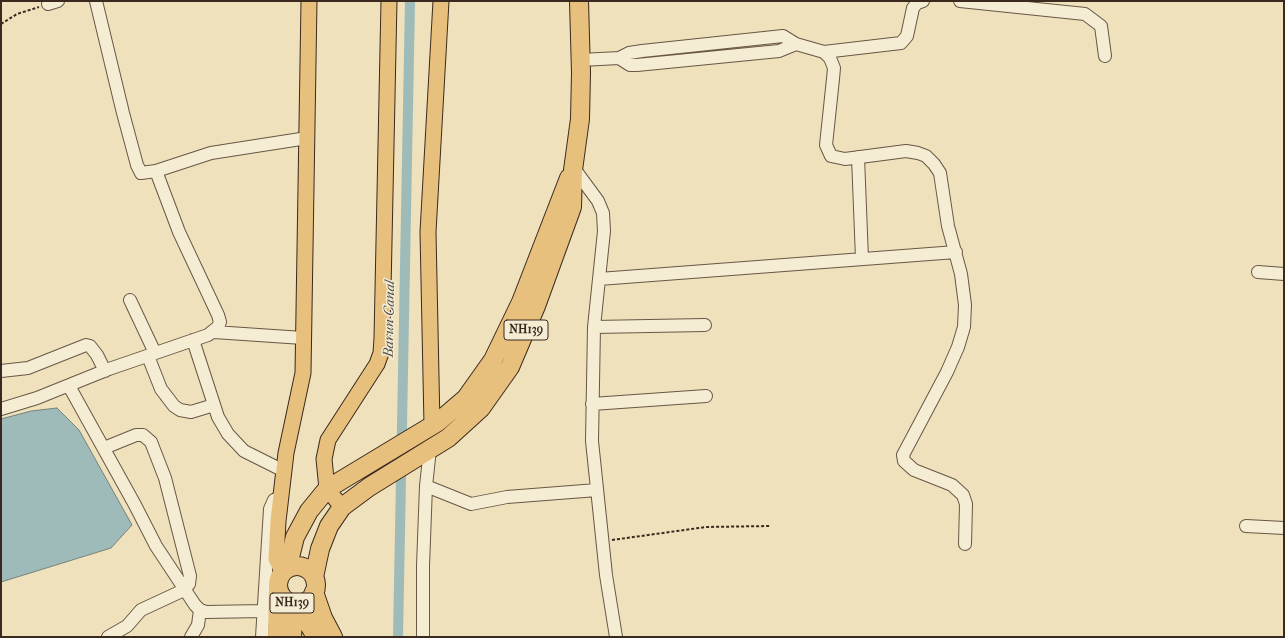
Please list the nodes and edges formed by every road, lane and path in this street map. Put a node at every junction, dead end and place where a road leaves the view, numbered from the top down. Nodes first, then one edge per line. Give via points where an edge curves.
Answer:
1 (96, 1) edge
2 (308, 1) edge
3 (389, 1) edge
4 (441, 1) edge
5 (579, 1) edge
6 (923, 1) edge
7 (960, 1) edge
8 (53, 2) edge
9 (1, 24) edge
10 (824, 52) junction
11 (1105, 56) dead end
12 (581, 60) junction
13 (307, 138) junction
14 (858, 157) junction
15 (573, 169) junction
16 (156, 171) junction
17 (956, 252) junction
18 (862, 259) junction
19 (1258, 272) dead end
20 (1284, 274) edge
21 (599, 279) junction
22 (130, 300) dead end
23 (705, 325) dead end
24 (594, 327) junction
25 (214, 332) junction
26 (303, 338) junction
27 (193, 340) junction
28 (151, 354) junction
29 (1, 371) edge
30 (105, 371) junction
31 (68, 386) junction
32 (706, 396) dead end
33 (592, 404) junction
34 (214, 405) junction
35 (1, 409) edge
36 (426, 429) junction
37 (104, 448) junction
38 (425, 452) junction
39 (284, 471) junction
40 (426, 486) junction
41 (327, 489) junction
42 (597, 490) junction
43 (282, 497) junction
44 (342, 507) junction
45 (770, 526) dead end
46 (1246, 526) dead end
47 (1284, 528) edge
48 (602, 542) junction
49 (965, 544) dead end
50 (282, 576) junction
51 (314, 585) junction
52 (184, 590) junction
53 (296, 604) junction
54 (200, 610) junction
55 (263, 611) junction
56 (425, 635) edge
57 (108, 637) edge
58 (191, 637) edge
59 (262, 637) edge
60 (277, 637) edge
61 (292, 637) edge
62 (316, 637) edge
63 (333, 637) edge
64 (616, 637) edge

1 - 16 street via 137,165 141,173
2 - 13 main road
3 - 41 main road via 382,338 376,364 328,440 324,459
4 - 36 main road via 428,232
5 - 12 highway, NH139
6 - 10 street via 913,8 907,36 901,42
7 - 11 street via 1085,14 1101,26
8 - 9 path via 17,14
10 - 12 street via 796,44 783,36 642,51 619,58
10 - 14 street via 834,68 826,145 831,156
12 - 15 highway, NH139 via 580,119
13 - 16 street via 211,153
13 - 26 main road
14 - 17 street via 906,151 926,156 940,174 948,226
14 - 18 street
15 - 21 street via 598,201 603,213 604,231
15 - 36 highway, NH139 via 521,302 494,360 466,398
15 - 38 highway, NH139 via 572,207 536,306 510,367 481,408 448,438
16 - 25 street via 184,242 218,316 220,322
17 - 18 street
17 - 49 street via 965,305 962,337 904,456 904,461 909,467 952,485 963,495 966,504
18 - 21 street
19 - 20 street
21 - 24 street
22 - 28 street
23 - 24 street
24 - 33 street
25 - 26 street
25 - 27 street
26 - 39 main road via 303,373
27 - 28 street
27 - 34 street
28 - 30 street
28 - 34 street via 160,389 174,406 191,412
29 - 30 street via 28,368 86,345 97,355
30 - 31 street
31 - 35 street
31 - 37 street
32 - 33 street
33 - 42 street via 592,441
34 - 39 street via 222,424 236,443 244,450
36 - 41 highway, NH139
37 - 52 street via 156,546
37 - 52 street via 126,438 143,435 154,449 165,478 188,565 190,580
38 - 40 street
38 - 44 highway, NH139 via 388,474
39 - 43 main road
40 - 42 street via 471,504 507,497
40 - 56 street
41 - 44 main road
41 - 50 highway, NH139 via 309,511 295,537
42 - 48 street
43 - 50 main road via 276,559
43 - 55 street via 274,500 270,510
44 - 51 highway, NH139 via 329,526 320,549
45 - 48 path via 706,527
46 - 47 street
48 - 64 street
50 - 51 highway, NH139 via 292,567 302,567 307,569
50 - 53 highway, NH139 via 283,597
50 - 60 highway, NH139
51 - 53 highway, NH139 via 307,600
51 - 63 highway via 323,618
52 - 54 street
52 - 57 street via 142,610 126,626
53 - 61 highway, NH139
53 - 62 highway
54 - 55 street
54 - 58 street via 198,625
55 - 59 street

